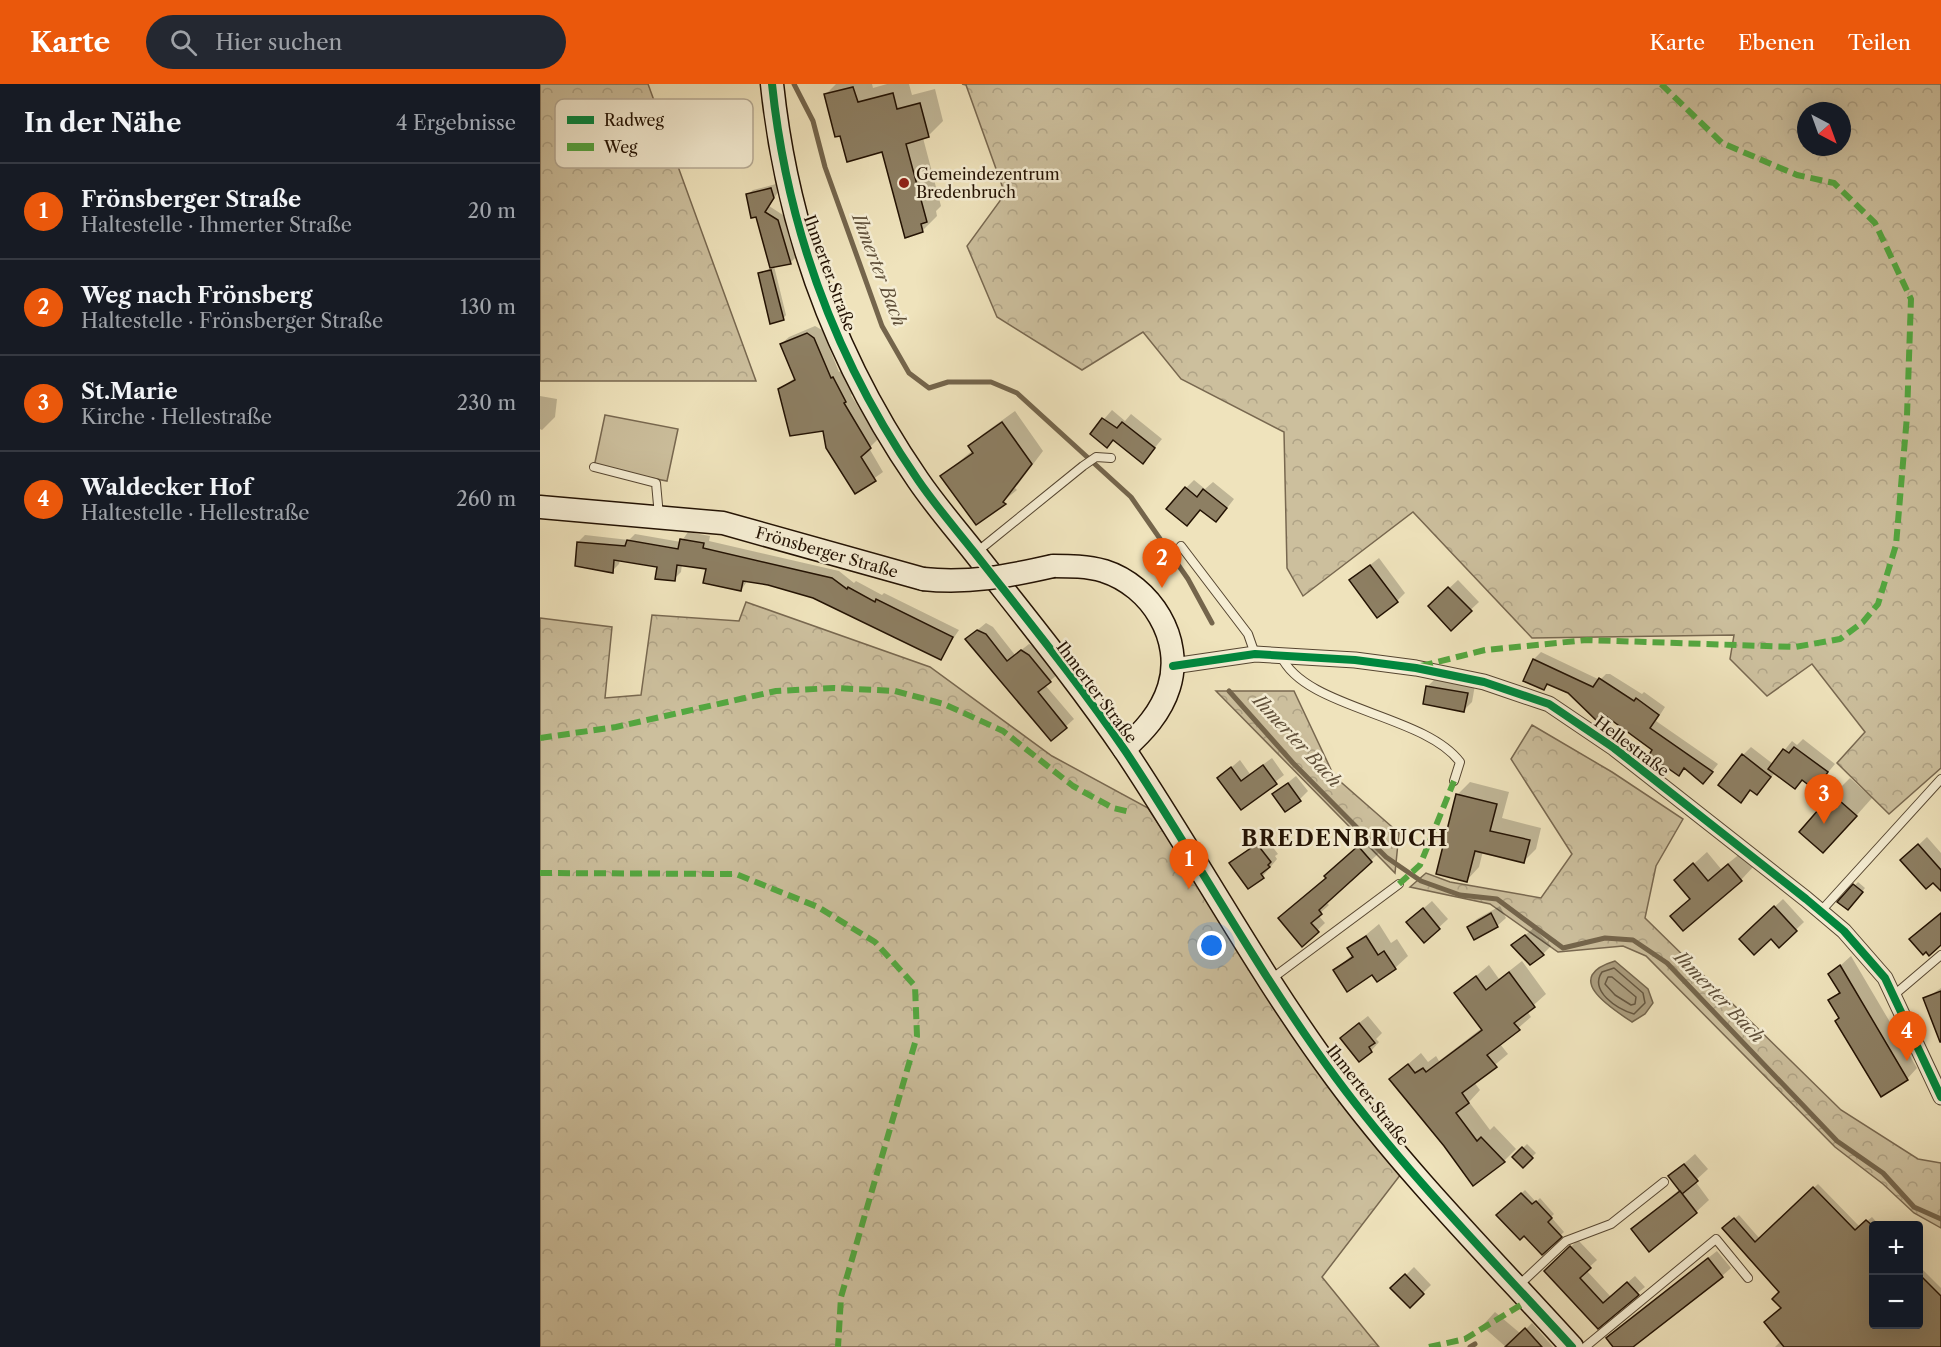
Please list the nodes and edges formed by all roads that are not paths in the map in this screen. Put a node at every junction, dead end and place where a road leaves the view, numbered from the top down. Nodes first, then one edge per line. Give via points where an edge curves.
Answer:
1 (772, 84) edge
2 (1111, 458) dead end
3 (594, 467) dead end
4 (540, 507) edge
5 (660, 518) junction
6 (1181, 546) dead end
7 (975, 553) junction
8 (1255, 654) junction
9 (1280, 655) junction
10 (1173, 666) junction
11 (1124, 749) junction
12 (1941, 779) edge
13 (1454, 782) dead end
14 (1399, 884) dead end
15 (1821, 911) junction
16 (1941, 955) edge
17 (1269, 981) junction
18 (1894, 995) junction
19 (1941, 1097) edge
20 (1664, 1182) dead end
21 (1748, 1278) dead end
22 (1516, 1287) junction
23 (1572, 1347) edge
24 (1585, 1347) edge

1 - 7 main road, Ihmerter Straße via 785,179 801,243 824,304 880,420 918,480
2 - 7 lane via 1096,457 1083,466
3 - 5 lane via 656,483
4 - 5 main road, Frönsberger Straße
5 - 10 main road, Frönsberger Straße, bridge via 723,523 923,579 982,580 1053,566 1104,571 1136,588 1161,618 1172,648
6 - 8 lane via 1248,634
7 - 11 main road, Ihmerter Straße
8 - 9 street, Hellestraße
8 - 10 street, Hellestraße
9 - 13 lane via 1290,670 1312,686 1416,730 1451,750 1460,762
9 - 15 street, Hellestraße via 1416,668 1485,682 1549,704 1614,748
10 - 11 main road, Frönsberger Straße via 1160,707 1147,729
11 - 17 main road, Ihmerter Straße
12 - 15 lane
14 - 17 lane
15 - 18 street, Hellestraße via 1869,958
16 - 18 lane
17 - 22 main road, Ihmerter Straße via 1337,1080 1405,1165
18 - 19 street, Hellestraße
20 - 22 lane via 1611,1224 1566,1240
21 - 24 lane via 1716,1239
22 - 23 main road, Ihmerter Straße

